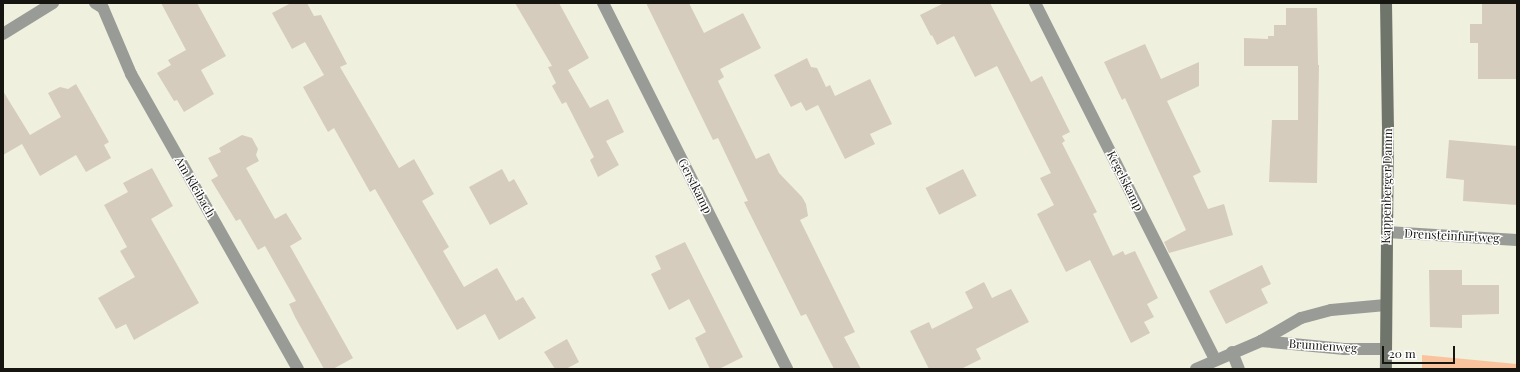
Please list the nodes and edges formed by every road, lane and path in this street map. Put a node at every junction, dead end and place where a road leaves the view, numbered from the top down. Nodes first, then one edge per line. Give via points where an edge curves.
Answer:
1 (53, 3) edge
2 (96, 3) edge
3 (603, 3) edge
4 (1035, 3) edge
5 (1386, 3) edge
6 (3, 34) edge
7 (1387, 232) junction
8 (1517, 240) edge
9 (1386, 305) junction
10 (1261, 341) junction
11 (1386, 349) junction
12 (1232, 352) junction
13 (1215, 360) junction
14 (298, 369) edge
15 (787, 369) edge
16 (1196, 369) edge
17 (1239, 369) edge
18 (1386, 369) edge

1 - 6 street
2 - 14 street, Am Kleibach via 103,8 131,74
3 - 15 street, Gerstkamp
4 - 13 street, Kegelskamp
5 - 7 main road, Kappenberger Damm
7 - 8 street, Drensteinfurtweg
7 - 9 main road, Kappenberger Damm
9 - 10 street, Brunnenweg via 1330,310 1301,318
9 - 11 main road, Kappenberger Damm
10 - 11 street, Brunnenweg via 1345,349
10 - 12 street, Brunnenweg
11 - 18 main road, Kappenberger Damm
12 - 13 street, Brunnenweg
12 - 17 street
13 - 16 street, Brunnenweg

